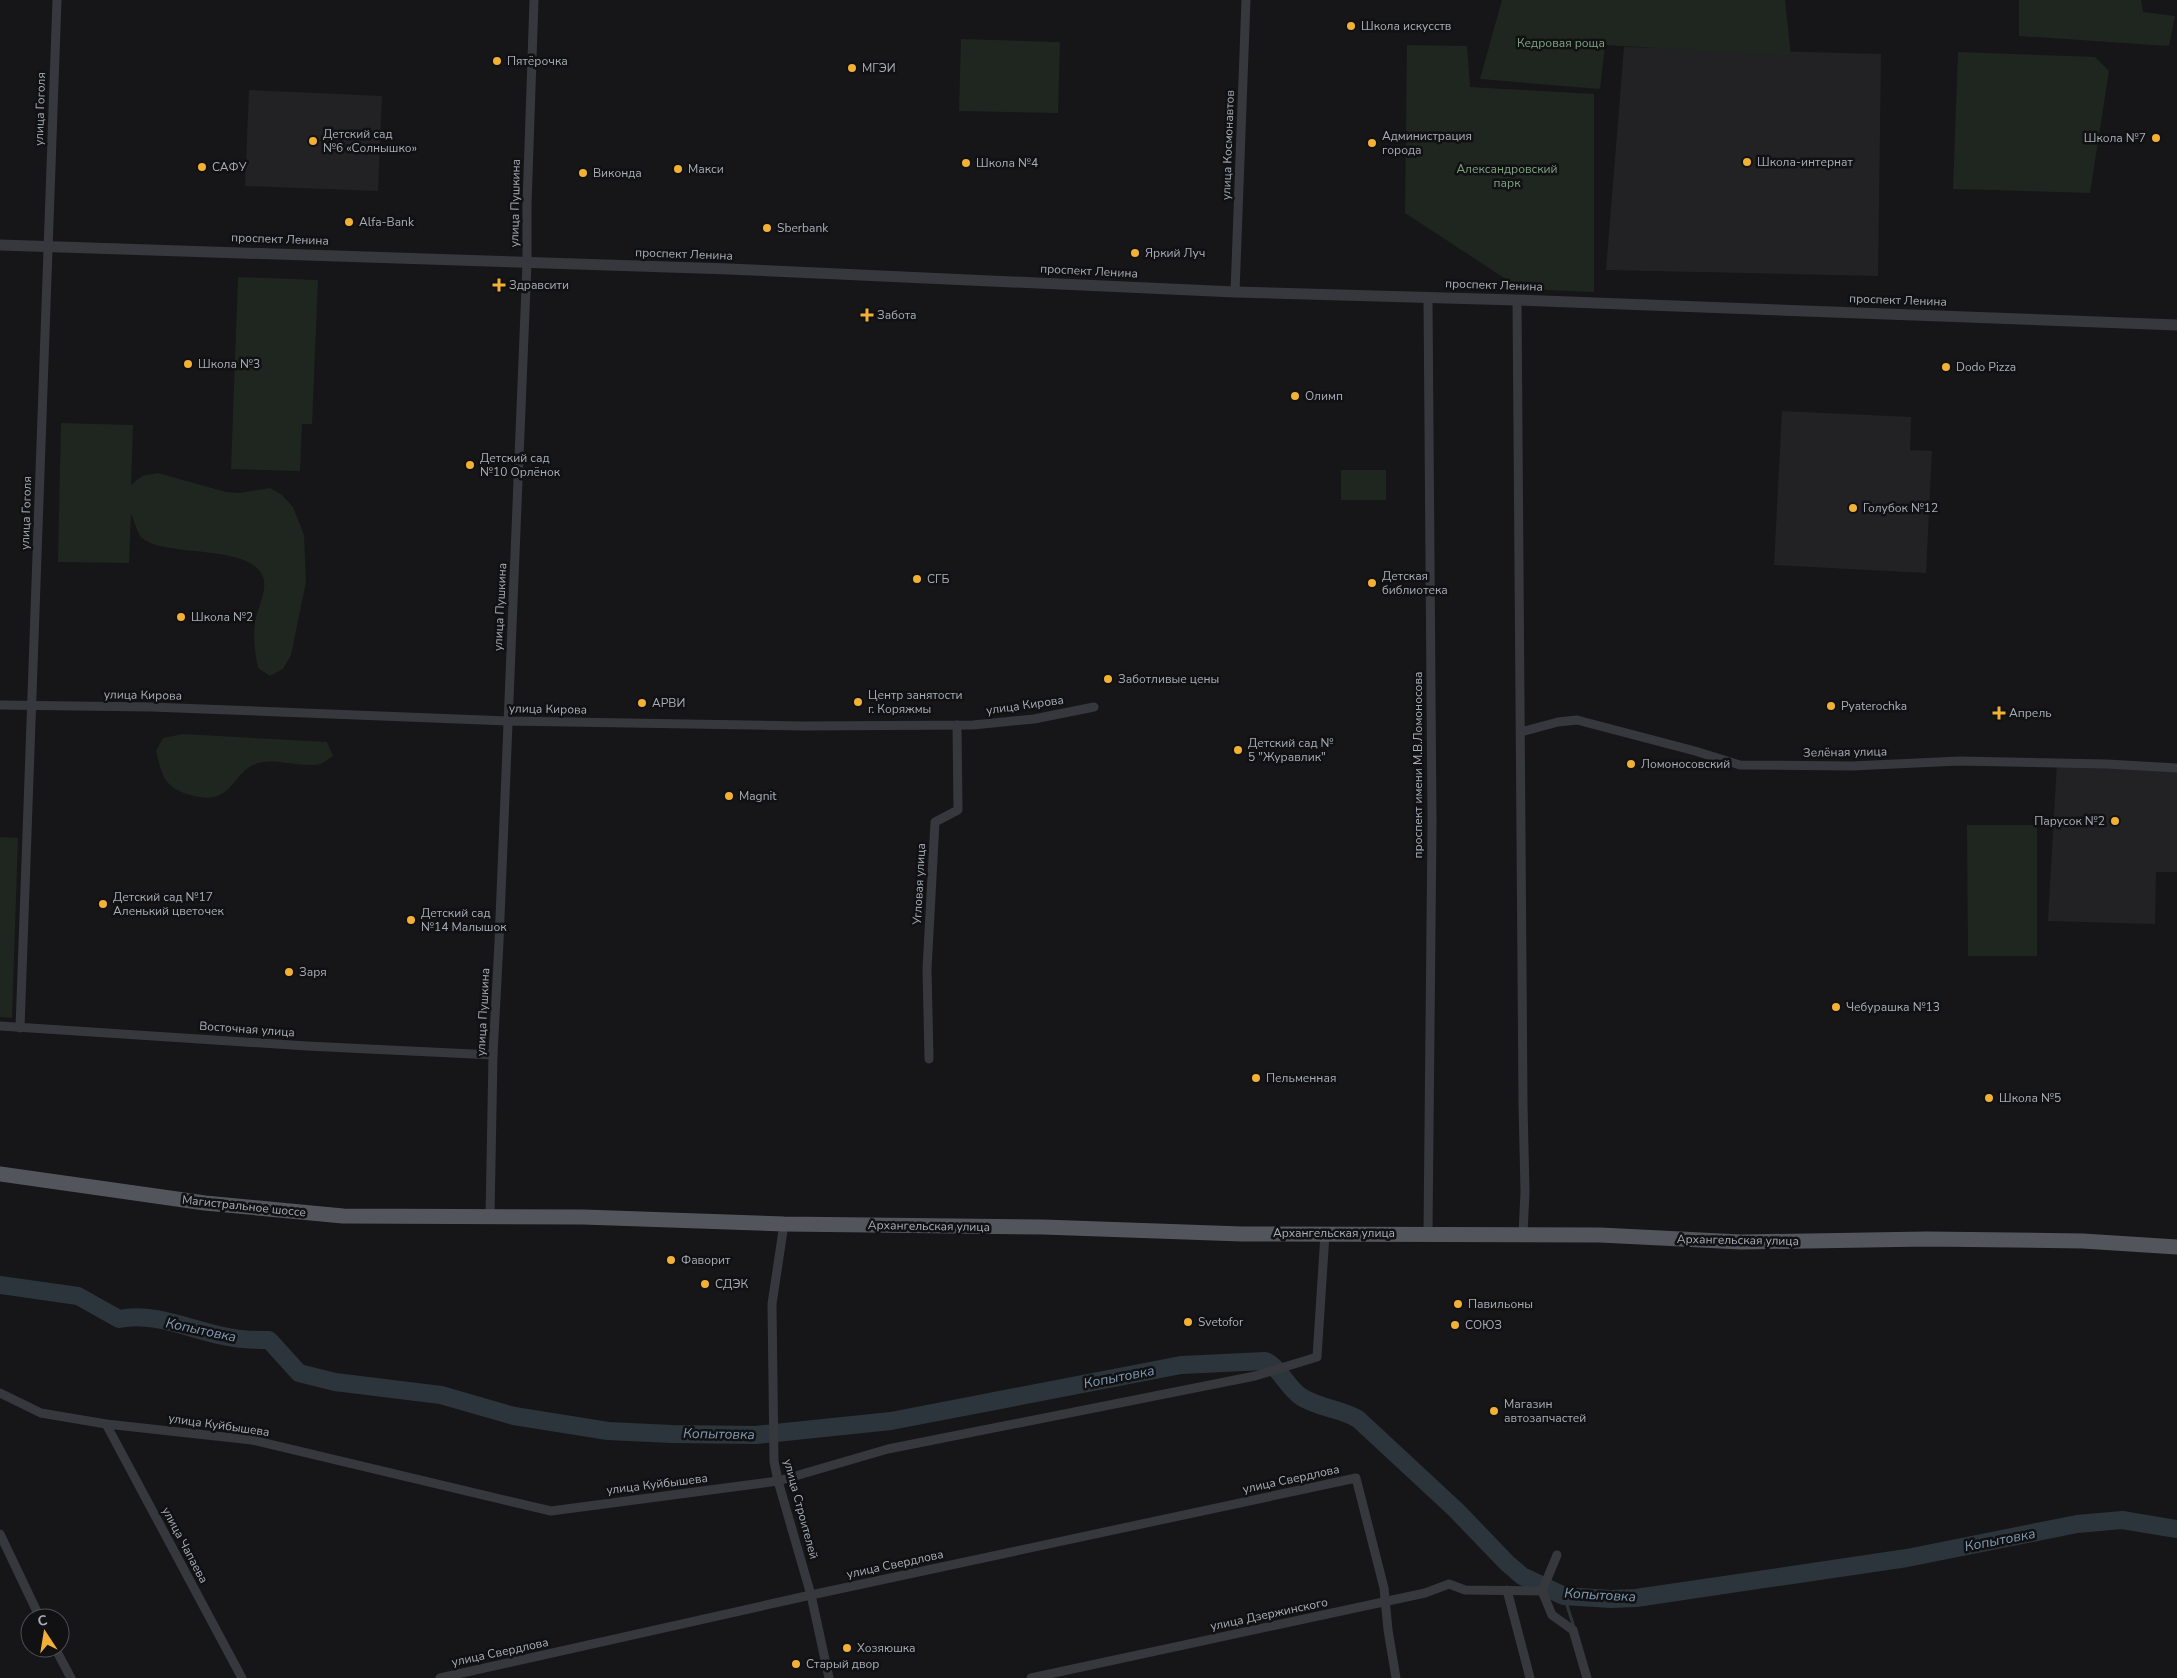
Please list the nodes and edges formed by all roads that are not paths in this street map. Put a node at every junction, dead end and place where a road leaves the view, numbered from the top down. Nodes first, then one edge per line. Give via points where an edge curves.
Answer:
1 (57, 0) edge
2 (534, 0) edge
3 (1246, 0) edge
4 (0, 245) edge
5 (49, 246) junction
6 (527, 263) junction
7 (1235, 292) junction
8 (1428, 297) junction
9 (1517, 300) junction
10 (2177, 325) edge
11 (0, 705) edge
12 (31, 706) junction
13 (1094, 707) dead end
14 (508, 721) junction
15 (957, 725) junction
16 (1521, 732) junction
17 (2177, 768) edge
18 (0, 1026) edge
19 (20, 1028) junction
20 (493, 1054) junction
21 (929, 1059) dead end
22 (0, 1174) edge
23 (490, 1216) junction
24 (784, 1224) junction
25 (1428, 1233) junction
26 (1325, 1234) junction
27 (1523, 1234) junction
28 (2177, 1247) edge
29 (0, 1394) edge
30 (106, 1424) junction
31 (778, 1481) junction
32 (0, 1534) edge
33 (1557, 1555) dead end
34 (1509, 1590) junction
35 (1542, 1591) junction
36 (811, 1595) junction
37 (1385, 1602) junction
38 (35, 1608) edge
39 (60, 1658) edge
40 (71, 1678) edge
41 (242, 1678) edge
42 (440, 1678) edge
43 (829, 1678) edge
44 (1031, 1678) edge
45 (1396, 1678) edge
46 (1530, 1678) edge
47 (1587, 1678) edge

1 - 5 street, улица Гоголя
2 - 6 street, улица Пушкина
3 - 7 street, улица Космонавтов
4 - 5 street, проспект Ленина
5 - 6 street, проспект Ленина
5 - 12 street, улица Гоголя
6 - 7 street, проспект Ленина via 788,271
6 - 14 street, улица Пушкина
7 - 8 street, проспект Ленина
8 - 9 street, проспект Ленина
8 - 25 street, проспект имени М.В.Ломоносова via 1432,823
9 - 10 street, проспект Ленина
9 - 16 street
11 - 12 street, улица Кирова
12 - 14 street, улица Кирова via 151,707
12 - 19 street, улица Гоголя
13 - 15 street, улица Кирова via 1034,719
14 - 15 street, улица Кирова
14 - 20 street, улица Пушкина
15 - 21 street, Угловая улица via 958,810 935,822 927,970
16 - 17 street, Зелёная улица via 1577,720 1740,765 1852,766 1959,761
16 - 27 street
18 - 19 street, Восточная улица
19 - 20 street, Восточная улица
20 - 23 street, улица Пушкина
22 - 23 main road, Магистральное шоссе via 121,1193 292,1212 399,1217
23 - 24 main road, Архангельская улица
24 - 26 main road, Архангельская улица
24 - 31 street, улица Строителей via 772,1304 772,1424
25 - 26 main road, Архангельская улица
25 - 27 main road, Архангельская улица
26 - 31 street, улица Куйбышева via 1317,1357 1256,1376 888,1450
27 - 28 main road, Архангельская улица via 1741,1242 2083,1241
29 - 30 street, улица Куйбышева via 41,1413
30 - 31 street, улица Куйбышева via 252,1440 551,1511
30 - 41 street, улица Чапаева
31 - 36 street, улица Строителей
32 - 38 street
33 - 35 street
34 - 35 street, улица Дзержинского
34 - 37 street, улица Дзержинского via 1465,1590 1449,1584
34 - 46 street
35 - 47 street via 1552,1615 1573,1630
36 - 37 street, улица Свердлова via 1356,1478
36 - 42 street, улица Свердлова
36 - 43 street, улица Строителей
37 - 44 street, улица Дзержинского
37 - 45 street
39 - 40 street

